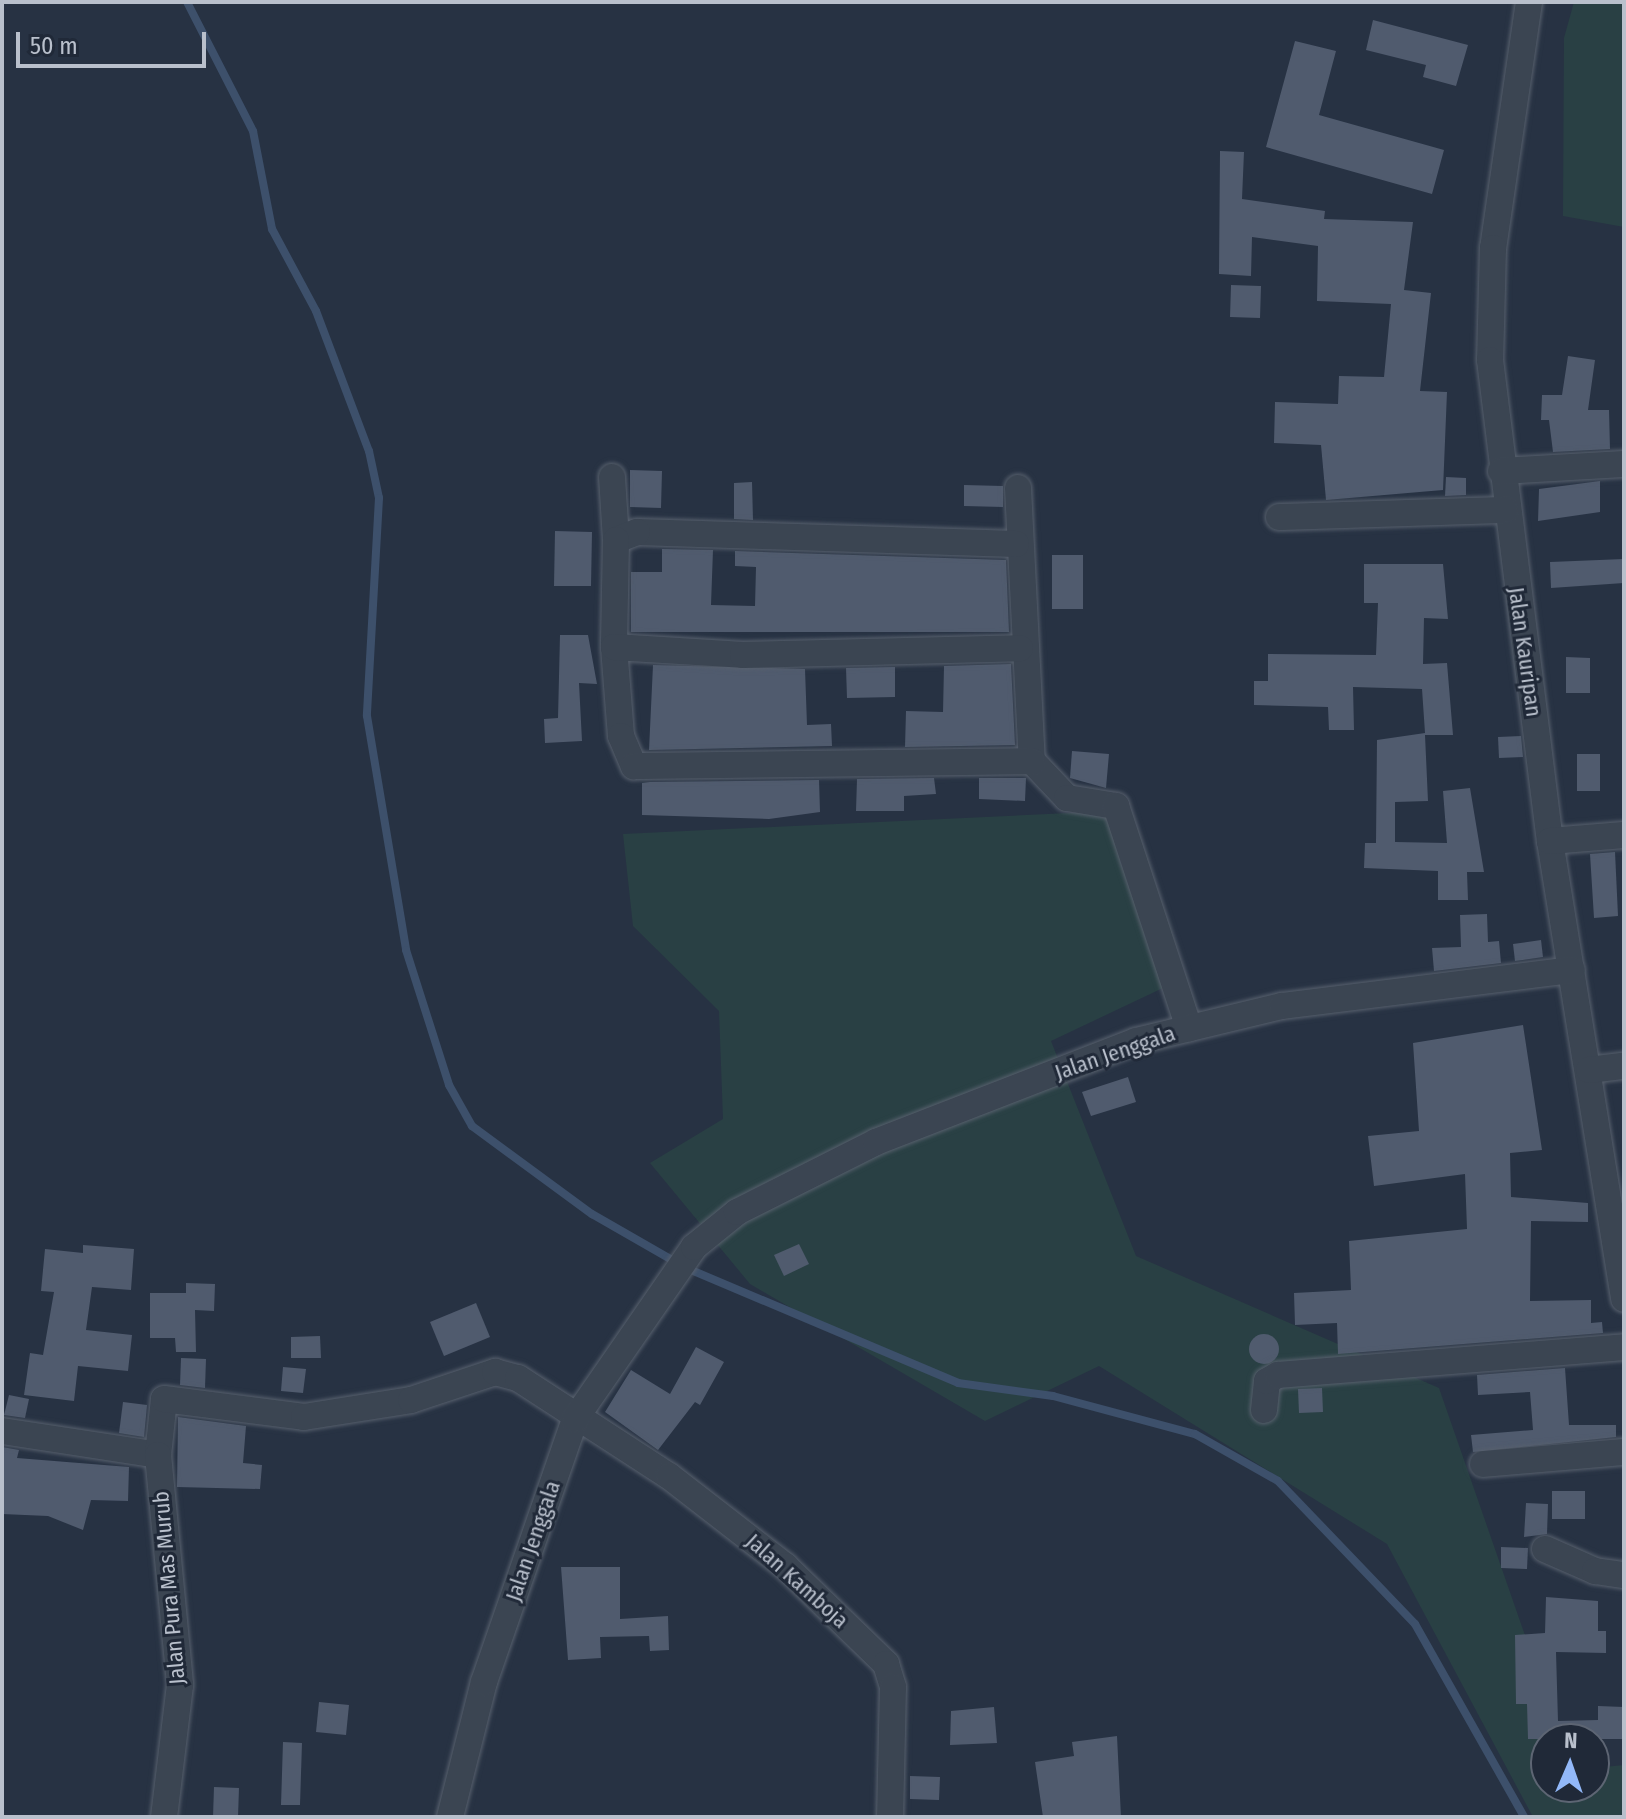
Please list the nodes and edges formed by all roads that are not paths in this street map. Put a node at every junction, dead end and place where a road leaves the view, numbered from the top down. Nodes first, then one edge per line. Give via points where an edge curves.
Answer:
1 (1529, 2) edge
2 (1624, 464) edge
3 (1501, 471) junction
4 (612, 477) dead end
5 (1018, 488) dead end
6 (1505, 510) junction
7 (1279, 517) dead end
8 (616, 540) junction
9 (1016, 544) junction
10 (614, 647) junction
11 (1020, 648) junction
12 (1032, 761) junction
13 (1624, 835) edge
14 (1550, 841) junction
15 (1572, 970) junction
16 (1189, 1028) junction
17 (1624, 1066) edge
18 (1589, 1070) junction
19 (1624, 1299) edge
20 (1624, 1347) edge
21 (1264, 1410) dead end
22 (575, 1419) junction
23 (2, 1431) edge
24 (1624, 1452) edge
25 (158, 1455) junction
26 (1483, 1464) dead end
27 (1545, 1549) dead end
28 (1624, 1575) edge
29 (164, 1817) edge
30 (450, 1817) edge
31 (890, 1817) edge

1 - 3 street, Jalan Kauripan via 1493,248 1490,360
2 - 3 street
3 - 6 street, Jalan Kauripan
4 - 8 street
5 - 9 street
6 - 7 street
6 - 14 street, Jalan Kauripan
8 - 9 street via 637,532
8 - 10 street
9 - 11 street
10 - 11 street via 743,655
10 - 12 street via 621,736 634,766
11 - 12 street
12 - 16 street via 1067,798 1116,806
13 - 14 street
14 - 15 street, Jalan Kauripan
15 - 16 street, Jalan Jenggala via 1282,1006
15 - 18 street, Jalan Kauripan
16 - 22 street, Jalan Jenggala via 1136,1041 876,1142 737,1212 694,1247
17 - 18 street
18 - 19 street, Jalan Kauripan
20 - 21 street via 1278,1375 1267,1381
22 - 25 street, Jalan Kamboja via 518,1378 495,1372 411,1400 304,1417 164,1399
22 - 30 street, Jalan Jenggala via 484,1682
22 - 31 street, Jalan Kamboja via 669,1476 785,1566 886,1664 893,1687
23 - 25 street
24 - 26 street
25 - 29 street, Jalan Pura Mas Murub via 180,1685
27 - 28 street via 1595,1571

